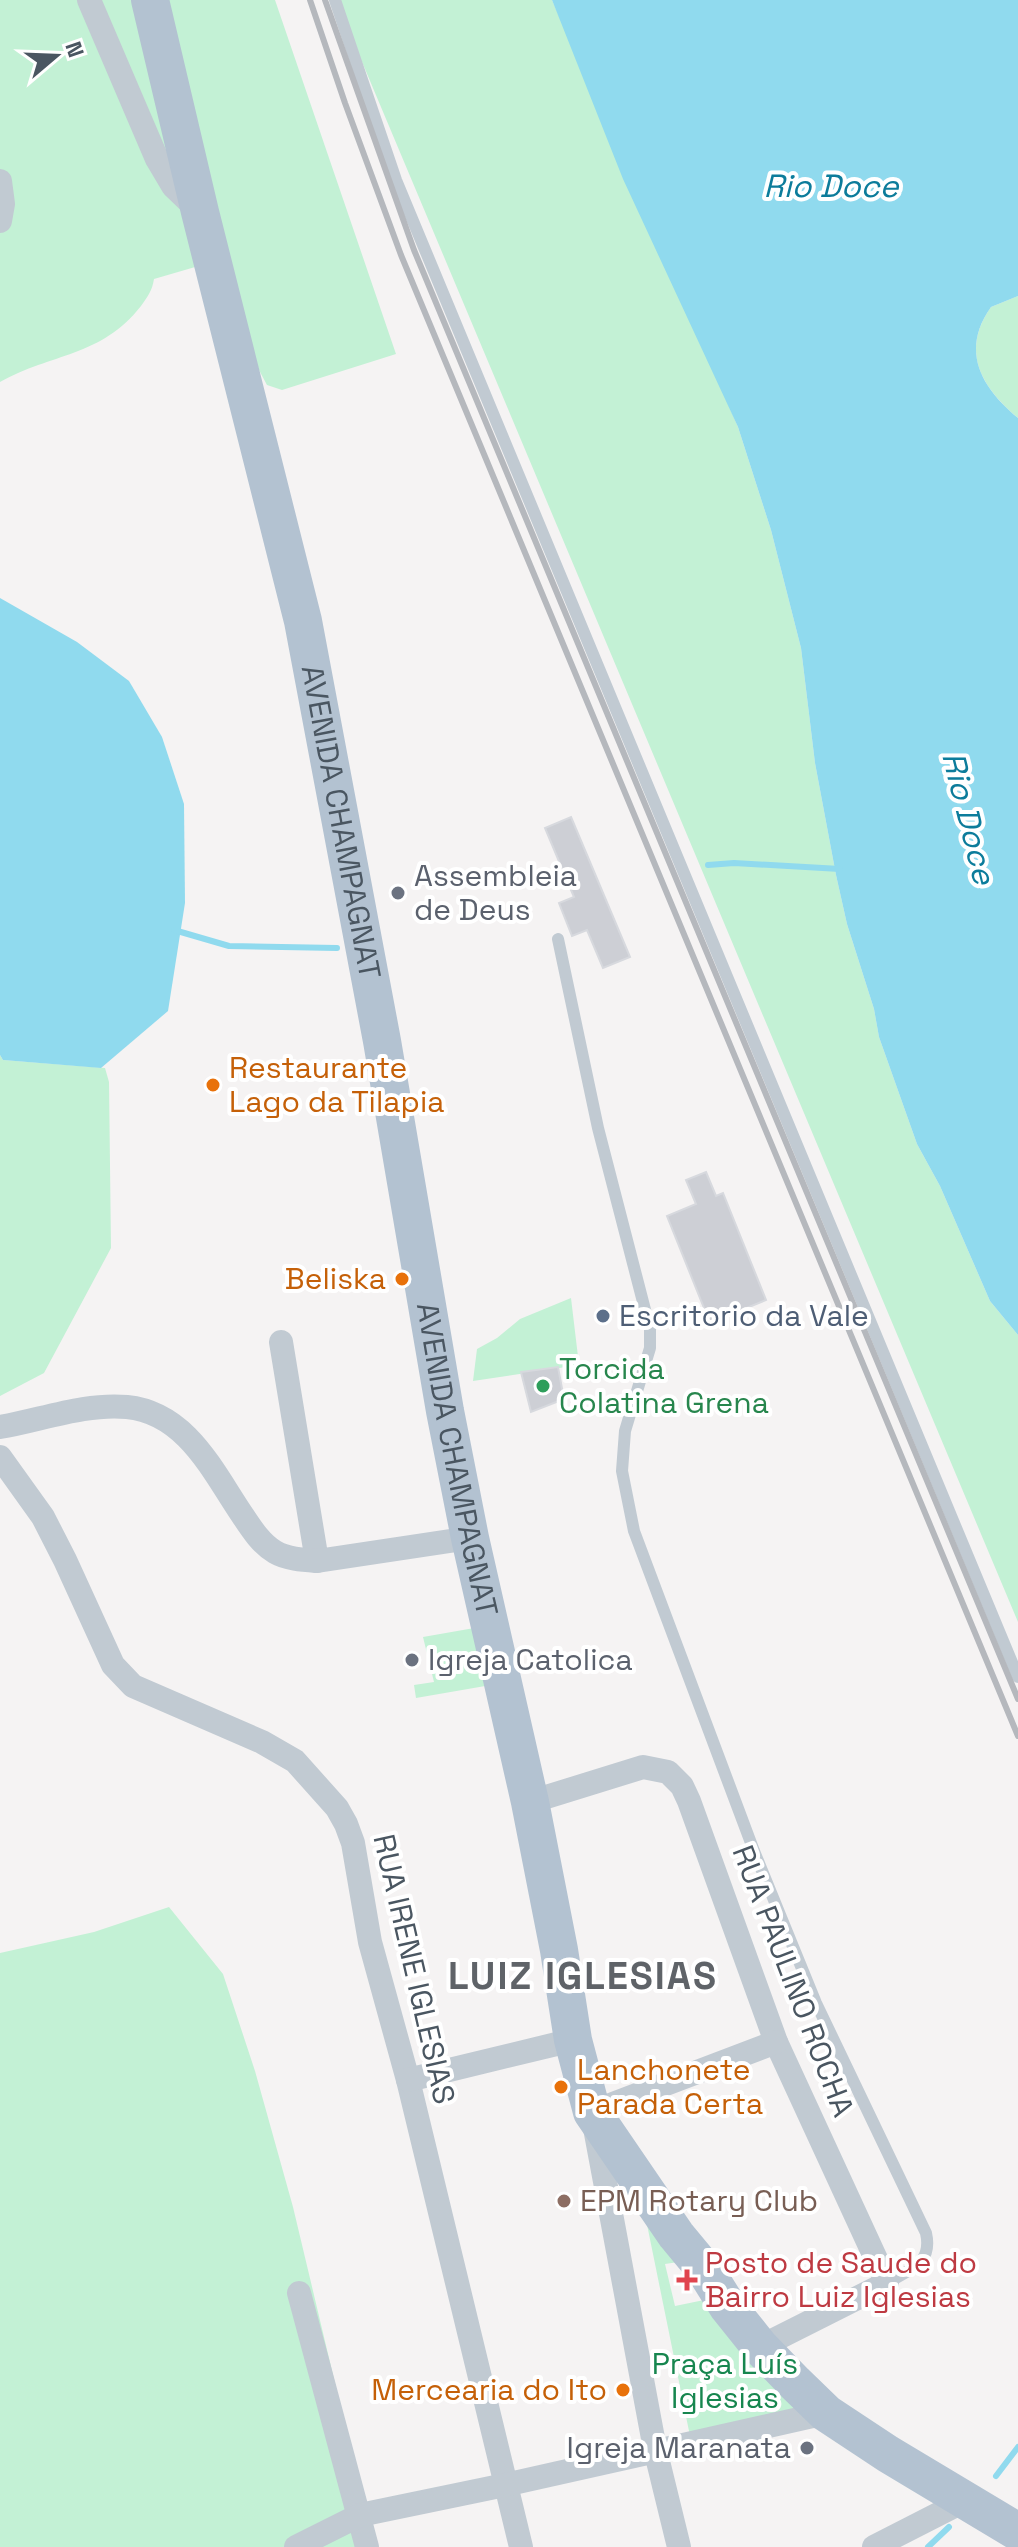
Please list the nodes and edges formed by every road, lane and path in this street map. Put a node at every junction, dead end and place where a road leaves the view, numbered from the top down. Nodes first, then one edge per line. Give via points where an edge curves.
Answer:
1 (89, 0) edge
2 (150, 0) edge
3 (335, 0) edge
4 (0, 181) edge
5 (200, 212) junction
6 (0, 221) edge
7 (558, 939) dead end
8 (281, 1342) dead end
9 (0, 1427) edge
10 (0, 1457) edge
11 (470, 1538) junction
12 (317, 1561) junction
13 (1018, 1677) edge
14 (530, 1802) junction
15 (573, 2040) junction
16 (776, 2042) junction
17 (408, 2080) junction
18 (592, 2112) junction
19 (887, 2283) junction
20 (299, 2293) dead end
21 (760, 2347) junction
22 (826, 2413) junction
23 (655, 2449) junction
24 (505, 2485) junction
25 (964, 2501) junction
26 (360, 2515) junction
27 (1018, 2532) edge
28 (296, 2547) edge
29 (367, 2547) edge
30 (521, 2547) edge
31 (679, 2547) edge
32 (874, 2547) edge

1 - 5 street via 157,159 173,186
2 - 5 main road, AVENIDA CHAMPAGNAT
3 - 13 lane via 396,180
4 - 6 street
5 - 11 main road, AVENIDA CHAMPAGNAT via 303,621
7 - 19 lane via 594,1114 650,1329 650,1348 625,1431 622,1471 634,1531 811,1989 926,2233 926,2255
8 - 12 street
9 - 12 street via 112,1406 141,1409 196,1445 255,1533 275,1552
10 - 17 street, RUA IRENE IGLESIAS via 43,1517 123,1678 295,1761 337,1808 353,1843 370,1942
11 - 12 street
11 - 14 main road, AVENIDA CHAMPAGNAT
14 - 15 main road, AVENIDA CHAMPAGNAT
14 - 16 street, RUA PAULINO ROCHA via 643,1767 668,1772 689,1801
15 - 17 street
15 - 18 main road, AVENIDA CHAMPAGNAT
16 - 18 street
16 - 19 street, RUA PAULINO ROCHA
17 - 24 street, RUA IRENE IGLESIAS
18 - 21 main road, AVENIDA CHAMPAGNAT
18 - 23 street
19 - 21 street
20 - 26 street
21 - 22 main road, AVENIDA CHAMPAGNAT
22 - 23 street
22 - 25 main road, AVENIDA CHAMPAGNAT
23 - 24 street
23 - 31 street
24 - 26 street
24 - 30 street, RUA IRENE IGLESIAS
25 - 27 main road, AVENIDA CHAMPAGNAT
25 - 32 street
26 - 28 street
26 - 29 street

